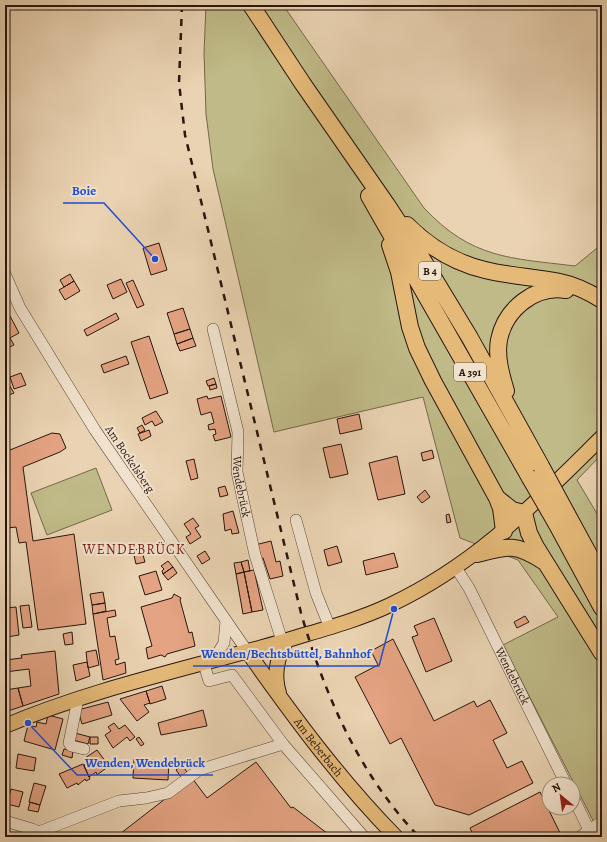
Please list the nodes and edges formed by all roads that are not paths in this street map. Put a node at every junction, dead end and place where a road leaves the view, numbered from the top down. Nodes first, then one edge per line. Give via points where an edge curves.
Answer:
1 (251, 5) edge
2 (382, 207) junction
3 (410, 266) joint
4 (5, 274) edge
5 (602, 300) edge
6 (602, 305) edge
7 (214, 329) dead end
8 (470, 338) joint
9 (513, 416) junction
10 (602, 437) edge
11 (535, 472) junction
12 (497, 498) junction
13 (524, 513) junction
14 (561, 518) junction
15 (296, 520) dead end
16 (504, 532) junction
17 (477, 554) junction
18 (544, 562) junction
19 (456, 568) junction
20 (602, 578) edge
21 (602, 608) edge
22 (226, 621) junction
23 (330, 628) junction
24 (284, 641) junction
25 (247, 651) junction
26 (602, 654) edge
27 (209, 662) junction
28 (280, 697) junction
29 (78, 699) junction
30 (5, 726) edge
31 (283, 744) junction
32 (84, 749) dead end
33 (562, 776) edge
34 (581, 814) edge
35 (5, 821) edge
36 (602, 822) edge
37 (589, 830) junction
38 (43, 835) edge
39 (364, 837) edge
40 (396, 837) edge
41 (580, 837) edge

1 - 2 highway, B 4
2 - 3 highway, B 4
2 - 5 highway via 444,254 484,270 561,282
2 - 8 highway, B 4 via 425,263
2 - 12 highway via 417,348
3 - 11 highway, A 391
4 - 22 street, Am Bockelsberg via 20,308 95,430
6 - 9 highway via 573,291 549,290 531,296 513,309 499,340 498,358
7 - 24 street, Wendebrück via 238,432 237,472 255,555
8 - 9 highway, A 391
9 - 11 highway, A 391
10 - 13 main road
11 - 14 highway, A 391, bridge
12 - 13 highway via 512,510
12 - 16 highway
13 - 16 main road
13 - 18 highway via 529,533
14 - 20 highway, A 391
14 - 21 highway, A 391
15 - 23 street via 316,593
16 - 17 main road
17 - 18 highway via 511,547 526,550
17 - 19 main road
18 - 26 highway
19 - 23 main road via 391,604
19 - 33 street, Wendebrück via 469,588
22 - 25 street, Am Bockelsberg
22 - 27 street via 224,642
23 - 24 main road
24 - 25 main road
24 - 28 main road via 276,665
25 - 27 main road
25 - 28 main road, Am Beberbach
27 - 29 main road
27 - 31 street via 209,681 232,675
28 - 40 main road, Am Beberbach via 342,778
29 - 30 main road via 42,710
29 - 32 street via 69,743 71,746
31 - 38 street via 199,770 168,792 119,801
31 - 39 street
34 - 37 street
35 - 38 street
36 - 37 street
37 - 41 street

